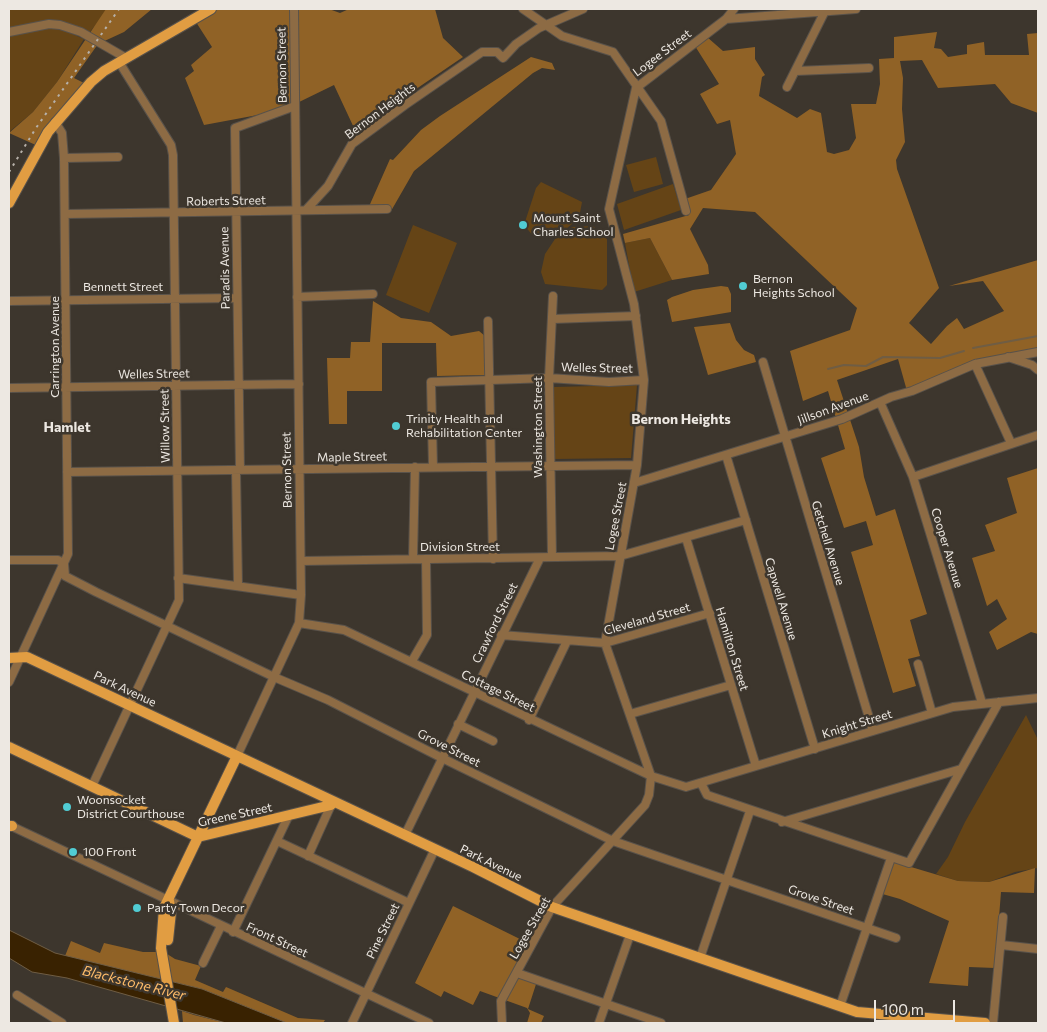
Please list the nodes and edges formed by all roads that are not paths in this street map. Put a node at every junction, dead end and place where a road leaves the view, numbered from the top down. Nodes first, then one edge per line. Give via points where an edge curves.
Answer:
1 (212, 9) edge
2 (294, 9) edge
3 (523, 9) edge
4 (583, 9) edge
5 (734, 9) edge
6 (856, 9) edge
7 (826, 10) edge
8 (726, 18) junction
9 (543, 27) junction
10 (9, 32) edge
11 (123, 60) junction
12 (869, 68) dead end
13 (796, 70) junction
14 (788, 87) dead end
15 (636, 88) junction
16 (295, 106) junction
17 (55, 122) junction
18 (118, 156) dead end
19 (64, 158) junction
20 (9, 203) edge
21 (387, 209) dead end
22 (306, 210) junction
23 (297, 211) junction
24 (686, 211) dead end
25 (236, 212) junction
26 (174, 213) junction
27 (65, 214) junction
28 (373, 294) dead end
29 (553, 296) dead end
30 (297, 297) junction
31 (175, 298) junction
32 (237, 298) junction
33 (66, 299) junction
34 (9, 301) edge
35 (636, 316) junction
36 (553, 319) junction
37 (488, 322) dead end
38 (1038, 352) edge
39 (1006, 357) junction
40 (762, 362) dead end
41 (975, 364) junction
42 (1038, 370) edge
43 (549, 378) junction
44 (489, 380) junction
45 (644, 380) junction
46 (239, 384) junction
47 (299, 384) junction
48 (176, 385) junction
49 (66, 387) junction
50 (9, 388) edge
51 (880, 402) junction
52 (1038, 435) edge
53 (784, 437) junction
54 (1011, 443) junction
55 (726, 455) junction
56 (550, 465) junction
57 (637, 465) junction
58 (490, 466) junction
59 (415, 467) junction
60 (432, 467) junction
61 (300, 468) junction
62 (238, 470) junction
63 (177, 471) junction
64 (67, 472) junction
65 (913, 477) junction
66 (634, 482) junction
67 (746, 520) junction
68 (686, 538) junction
69 (620, 556) junction
70 (552, 557) junction
71 (540, 558) junction
72 (413, 559) junction
73 (426, 559) junction
74 (493, 559) junction
75 (9, 560) edge
76 (301, 561) junction
77 (64, 564) junction
78 (178, 578) junction
79 (238, 585) junction
80 (301, 594) junction
81 (710, 612) junction
82 (299, 624) junction
83 (168, 625) junction
84 (501, 635) junction
85 (567, 642) junction
86 (605, 643) junction
87 (9, 658) edge
88 (20, 658) junction
89 (412, 661) junction
90 (918, 664) dead end
91 (274, 677) junction
92 (9, 682) edge
93 (731, 685) junction
94 (474, 692) junction
95 (1038, 698) edge
96 (999, 702) junction
97 (982, 703) junction
98 (131, 705) junction
99 (630, 714) junction
100 (932, 714) junction
101 (529, 720) junction
102 (458, 724) junction
103 (873, 731) junction
104 (493, 741) dead end
105 (9, 747) edge
106 (815, 749) junction
107 (237, 756) junction
108 (442, 758) junction
109 (756, 766) junction
110 (961, 769) junction
111 (651, 776) junction
112 (701, 783) junction
113 (92, 786) junction
114 (686, 787) joint
115 (332, 803) junction
116 (750, 811) junction
117 (288, 817) junction
118 (782, 822) junction
119 (10, 826) edge
120 (405, 835) junction
121 (198, 838) junction
122 (277, 841) junction
123 (613, 841) junction
124 (435, 849) junction
125 (308, 856) junction
126 (891, 858) junction
127 (728, 879) junction
128 (169, 901) junction
129 (409, 904) junction
130 (552, 907) junction
131 (1003, 917) dead end
132 (220, 926) junction
133 (866, 927) junction
134 (233, 932) junction
135 (630, 935) junction
136 (896, 938) dead end
137 (1001, 946) junction
138 (1038, 949) edge
139 (700, 958) junction
140 (203, 964) dead end
141 (517, 973) junction
142 (365, 994) junction
143 (17, 995) dead end
144 (606, 1004) junction
145 (840, 1006) junction
146 (174, 1020) edge
147 (917, 1021) edge
148 (62, 1023) edge
149 (352, 1023) edge
150 (429, 1023) edge
151 (502, 1023) edge
152 (599, 1023) edge
153 (661, 1023) edge
154 (985, 1023) edge
155 (993, 1023) edge

1 - 11 main road
2 - 16 street, Bernon Street
3 - 9 street
4 - 9 street
5 - 8 street, Logee Street
6 - 7 street
7 - 8 street
7 - 13 street
8 - 15 street, Logee Street
9 - 15 street via 613,52
9 - 22 street, Bernon Heights via 516,44 503,58 497,52 482,52 356,141 328,186
10 - 11 street via 49,24 81,32
11 - 17 main road via 92,82
11 - 26 street, Willow Street via 171,144
12 - 13 street
13 - 14 street
15 - 24 street via 661,121
15 - 35 street, Logee Street via 609,209
16 - 23 street, Bernon Street
16 - 25 street, Paradis Avenue via 235,128
17 - 19 street, Carrington Avenue via 62,133
17 - 20 main road
18 - 19 street
19 - 27 street, Carrington Avenue
21 - 22 street, Roberts Street
22 - 23 street, Roberts Street
23 - 25 street, Roberts Street
23 - 30 street, Bernon Street
25 - 26 street, Roberts Street
25 - 32 street, Paradis Avenue
26 - 27 street, Roberts Street
26 - 31 street, Willow Street
27 - 33 street, Carrington Avenue
28 - 30 street
29 - 36 street, Washington Street
30 - 47 street, Bernon Street
31 - 32 street, Bennett Street
31 - 33 street, Bennett Street
31 - 48 street, Willow Street
32 - 46 street, Paradis Avenue
33 - 34 street, Bennett Street
33 - 49 street, Carrington Avenue
35 - 36 street
35 - 45 street, Logee Street
36 - 43 street, Washington Street
37 - 44 street
38 - 39 street, Jillson Avenue
39 - 41 street, Jillson Avenue
39 - 42 street
40 - 53 street, Getchell Avenue
41 - 51 street, Jillson Avenue
41 - 54 street
43 - 44 street, Welles Street
43 - 45 street, Welles Street via 609,382
43 - 56 street, Washington Street
44 - 58 street
44 - 60 street, Welles Street via 431,382
45 - 57 street, Logee Street
46 - 47 street, Welles Street
46 - 48 street, Welles Street
46 - 62 street, Paradis Avenue
47 - 61 street, Bernon Street
48 - 49 street, Welles Street
48 - 63 street, Willow Street
49 - 50 street, Welles Street
49 - 64 street, Carrington Avenue
51 - 53 street, Jillson Avenue via 842,419
51 - 65 street, Cooper Avenue
52 - 54 street
53 - 55 street, Jillson Avenue
53 - 103 street, Getchell Avenue
54 - 65 street
55 - 66 street, Jillson Avenue
55 - 67 street, Capwell Avenue
56 - 57 street, Maple Street
56 - 58 street, Maple Street
56 - 70 street, Washington Street
57 - 66 street, Logee Street
58 - 60 street, Maple Street
58 - 74 street
59 - 60 street, Maple Street
59 - 61 street, Maple Street
59 - 72 street
61 - 62 street, Maple Street
61 - 76 street, Bernon Street
62 - 63 street, Maple Street
62 - 79 street, Paradis Avenue
63 - 64 street, Maple Street
63 - 78 street, Willow Street
64 - 77 street, Carrington Avenue via 68,554
65 - 97 street, Cooper Avenue
66 - 69 street, Logee Street
67 - 68 street, Division Street
67 - 106 street, Capwell Avenue
68 - 69 street, Division Street
68 - 81 street, Hamilton Street
69 - 70 street, Division Street
69 - 86 street, Logee Street
70 - 71 street, Division Street
71 - 74 street, Division Street
71 - 84 street, Crawford Street
72 - 73 street, Division Street
72 - 76 street, Division Street
73 - 74 street, Division Street
73 - 89 street via 427,634
75 - 77 street via 58,560
76 - 80 street, Bernon Street
77 - 83 street, Grove Street via 66,576
77 - 88 street, Carrington Avenue
78 - 79 street
78 - 83 street, Willow Street via 179,600
79 - 80 street
80 - 82 street, Bernon Street
81 - 86 street, Cleveland Street
81 - 93 street, Hamilton Street
82 - 89 street, Cottage Street via 344,630
82 - 91 street, Bernon Street
83 - 91 street, Grove Street
83 - 98 street, Willow Street
84 - 85 street, Cleveland Street
84 - 94 street, Crawford Street
85 - 86 street, Cleveland Street
85 - 101 street
86 - 99 street, Logee Street
87 - 88 main road, Park Avenue
88 - 92 street, Carrington Avenue
88 - 98 main road, Park Avenue via 27,657
89 - 94 street, Cottage Street
90 - 100 street
91 - 107 street, Bernon Street
91 - 108 street, Grove Street via 328,700
93 - 99 street
93 - 109 street, Hamilton Street
94 - 101 street, Cottage Street
94 - 102 street, Crawford Street
95 - 96 street, Knight Street
96 - 97 street, Knight Street
96 - 110 street
97 - 100 street, Knight Street
98 - 107 main road, Park Avenue
98 - 113 street, Willow Street
99 - 111 street, Logee Street
100 - 103 street, Knight Street
101 - 111 street, Cottage Street
102 - 104 street
102 - 108 street, Crawford Street
103 - 106 street, Knight Street
105 - 113 main road, Greene Street
106 - 109 street, Knight Street
107 - 115 main road, Park Avenue
107 - 121 main road, Bernon Street
108 - 120 street, Crawford Street
108 - 123 street, Grove Street
109 - 112 street, Knight Street
110 - 118 street
110 - 126 street via 909,863
111 - 114 street, Cottage Street
111 - 123 street, Logee Street via 644,805
112 - 114 street, Knight Street
112 - 116 street via 707,795
113 - 121 main road, Greene Street
115 - 117 main road, Greene Street
115 - 120 main road, Park Avenue
115 - 125 street
116 - 118 street
116 - 127 street
117 - 121 main road, Greene Street
117 - 122 street
118 - 126 street
119 - 128 street, Front Street
120 - 124 main road, Park Avenue
121 - 128 main road, Bernon Street
122 - 125 street
122 - 134 street
123 - 127 street, Grove Street
123 - 130 street, Logee Street
124 - 129 street, Pine Street
124 - 130 main road, Park Avenue
125 - 129 street
126 - 133 street
127 - 133 street, Grove Street
127 - 139 street
128 - 132 street, Front Street
128 - 146 main road, Bernon Street via 171,912 165,953
129 - 142 street, Pine Street
130 - 135 main road, Park Avenue
130 - 141 street, Logee Street
131 - 137 street
132 - 134 street, Front Street
132 - 140 street
133 - 136 street, Grove Street
133 - 145 street
134 - 142 street, Front Street
135 - 139 main road, Park Avenue
135 - 144 street
137 - 138 street
137 - 155 street
139 - 145 main road, Park Avenue
141 - 144 street
141 - 151 street, Logee Street via 501,1001
142 - 149 street, Pine Street
142 - 150 street, Front Street
143 - 148 street
144 - 152 street
144 - 153 street
145 - 147 main road, Park Avenue via 857,1012
147 - 154 main road, Park Avenue

